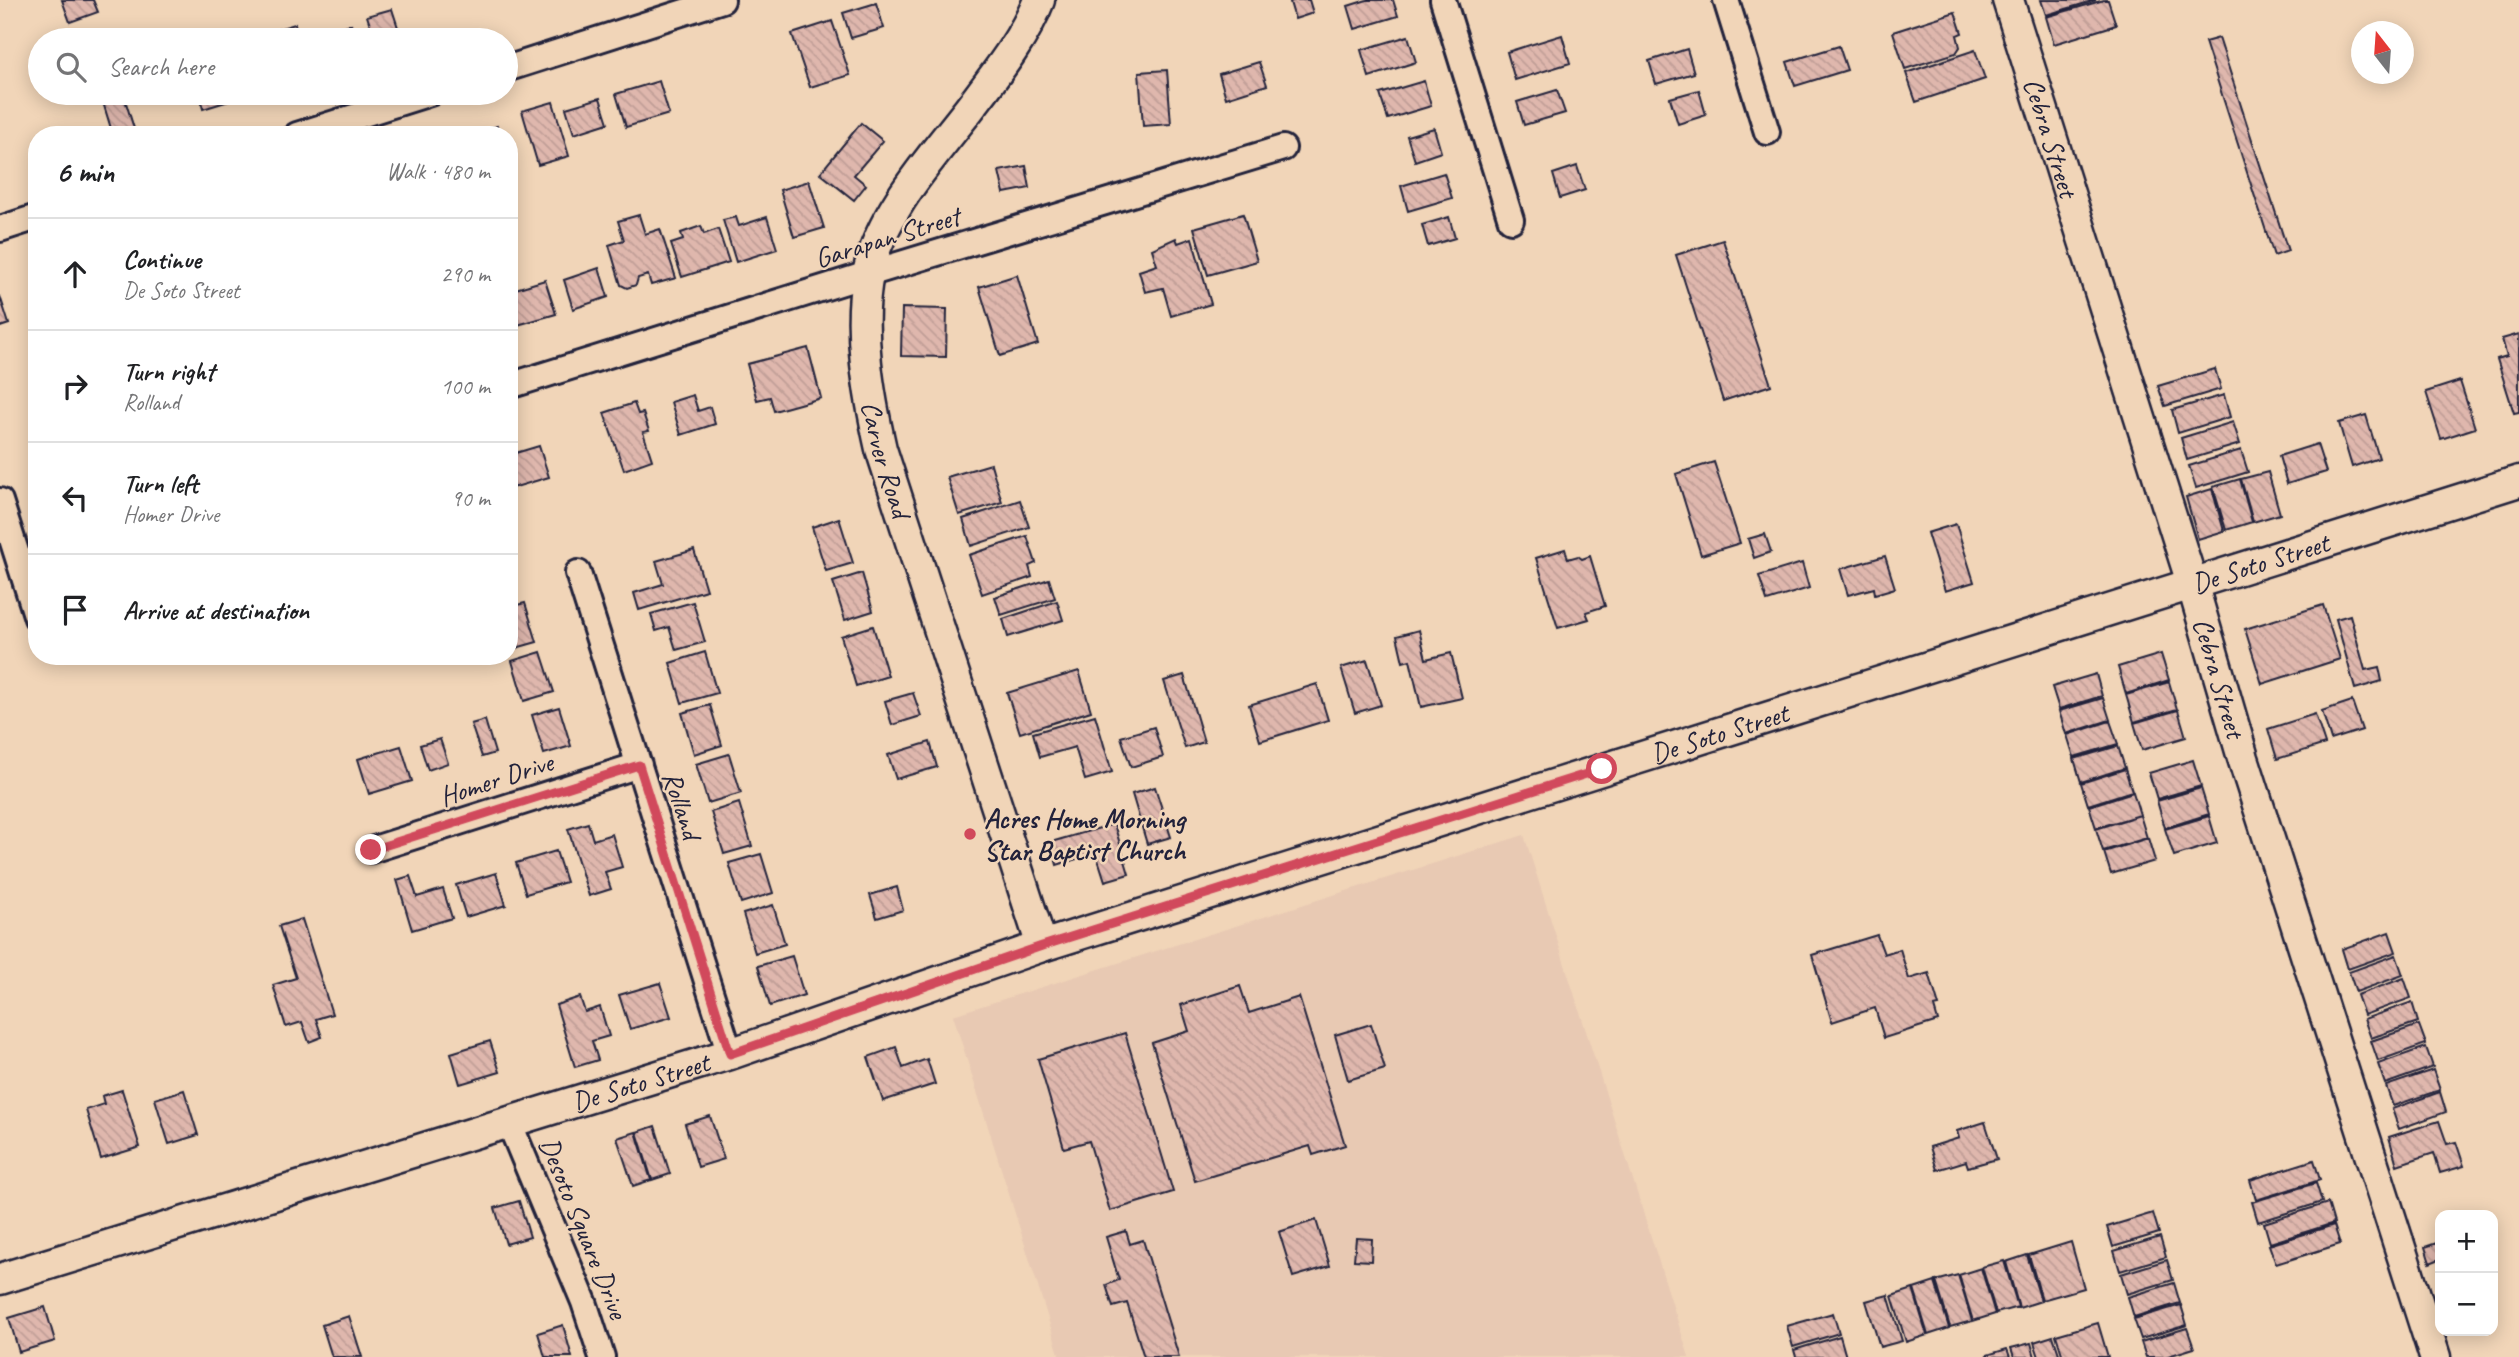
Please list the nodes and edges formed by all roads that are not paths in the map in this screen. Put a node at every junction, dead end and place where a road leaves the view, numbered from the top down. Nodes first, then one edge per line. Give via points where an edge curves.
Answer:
1 (722, 0) edge
2 (1039, 0) edge
3 (1443, 0) edge
4 (1726, 0) edge
5 (2008, 0) edge
6 (518, 65) edge
7 (392, 105) edge
8 (326, 126) edge
9 (1767, 132) dead end
10 (1283, 148) dead end
11 (28, 220) edge
12 (1511, 220) dead end
13 (0, 229) edge
14 (868, 274) junction
15 (518, 383) edge
16 (2519, 481) edge
17 (0, 501) edge
18 (17, 546) edge
19 (578, 573) dead end
20 (2192, 583) junction
21 (28, 586) edge
22 (639, 765) junction
23 (371, 850) dead end
24 (1042, 946) junction
25 (730, 1054) junction
26 (509, 1122) junction
27 (0, 1279) edge
28 (602, 1357) edge
29 (2435, 1357) edge

1 - 6 street
2 - 14 street, Carver Road via 1009,54 909,187 889,221
3 - 12 street
4 - 9 street
5 - 20 street, Cebra Street
7 - 8 street
10 - 14 street, Garapan Street
11 - 13 street
14 - 15 street, Garapan Street
14 - 24 street, Carver Road via 865,340 881,449
16 - 20 street, De Soto Street
17 - 18 street
18 - 21 street
19 - 22 street, Rolland
20 - 24 street, De Soto Street
20 - 29 street, Cebra Street via 2243,758
22 - 23 street, Homer Drive
22 - 25 street, Rolland
24 - 25 street, De Soto Street
25 - 26 street, De Soto Street
26 - 27 street, De Soto Street
26 - 28 street, Desoto Square Drive via 584,1302

